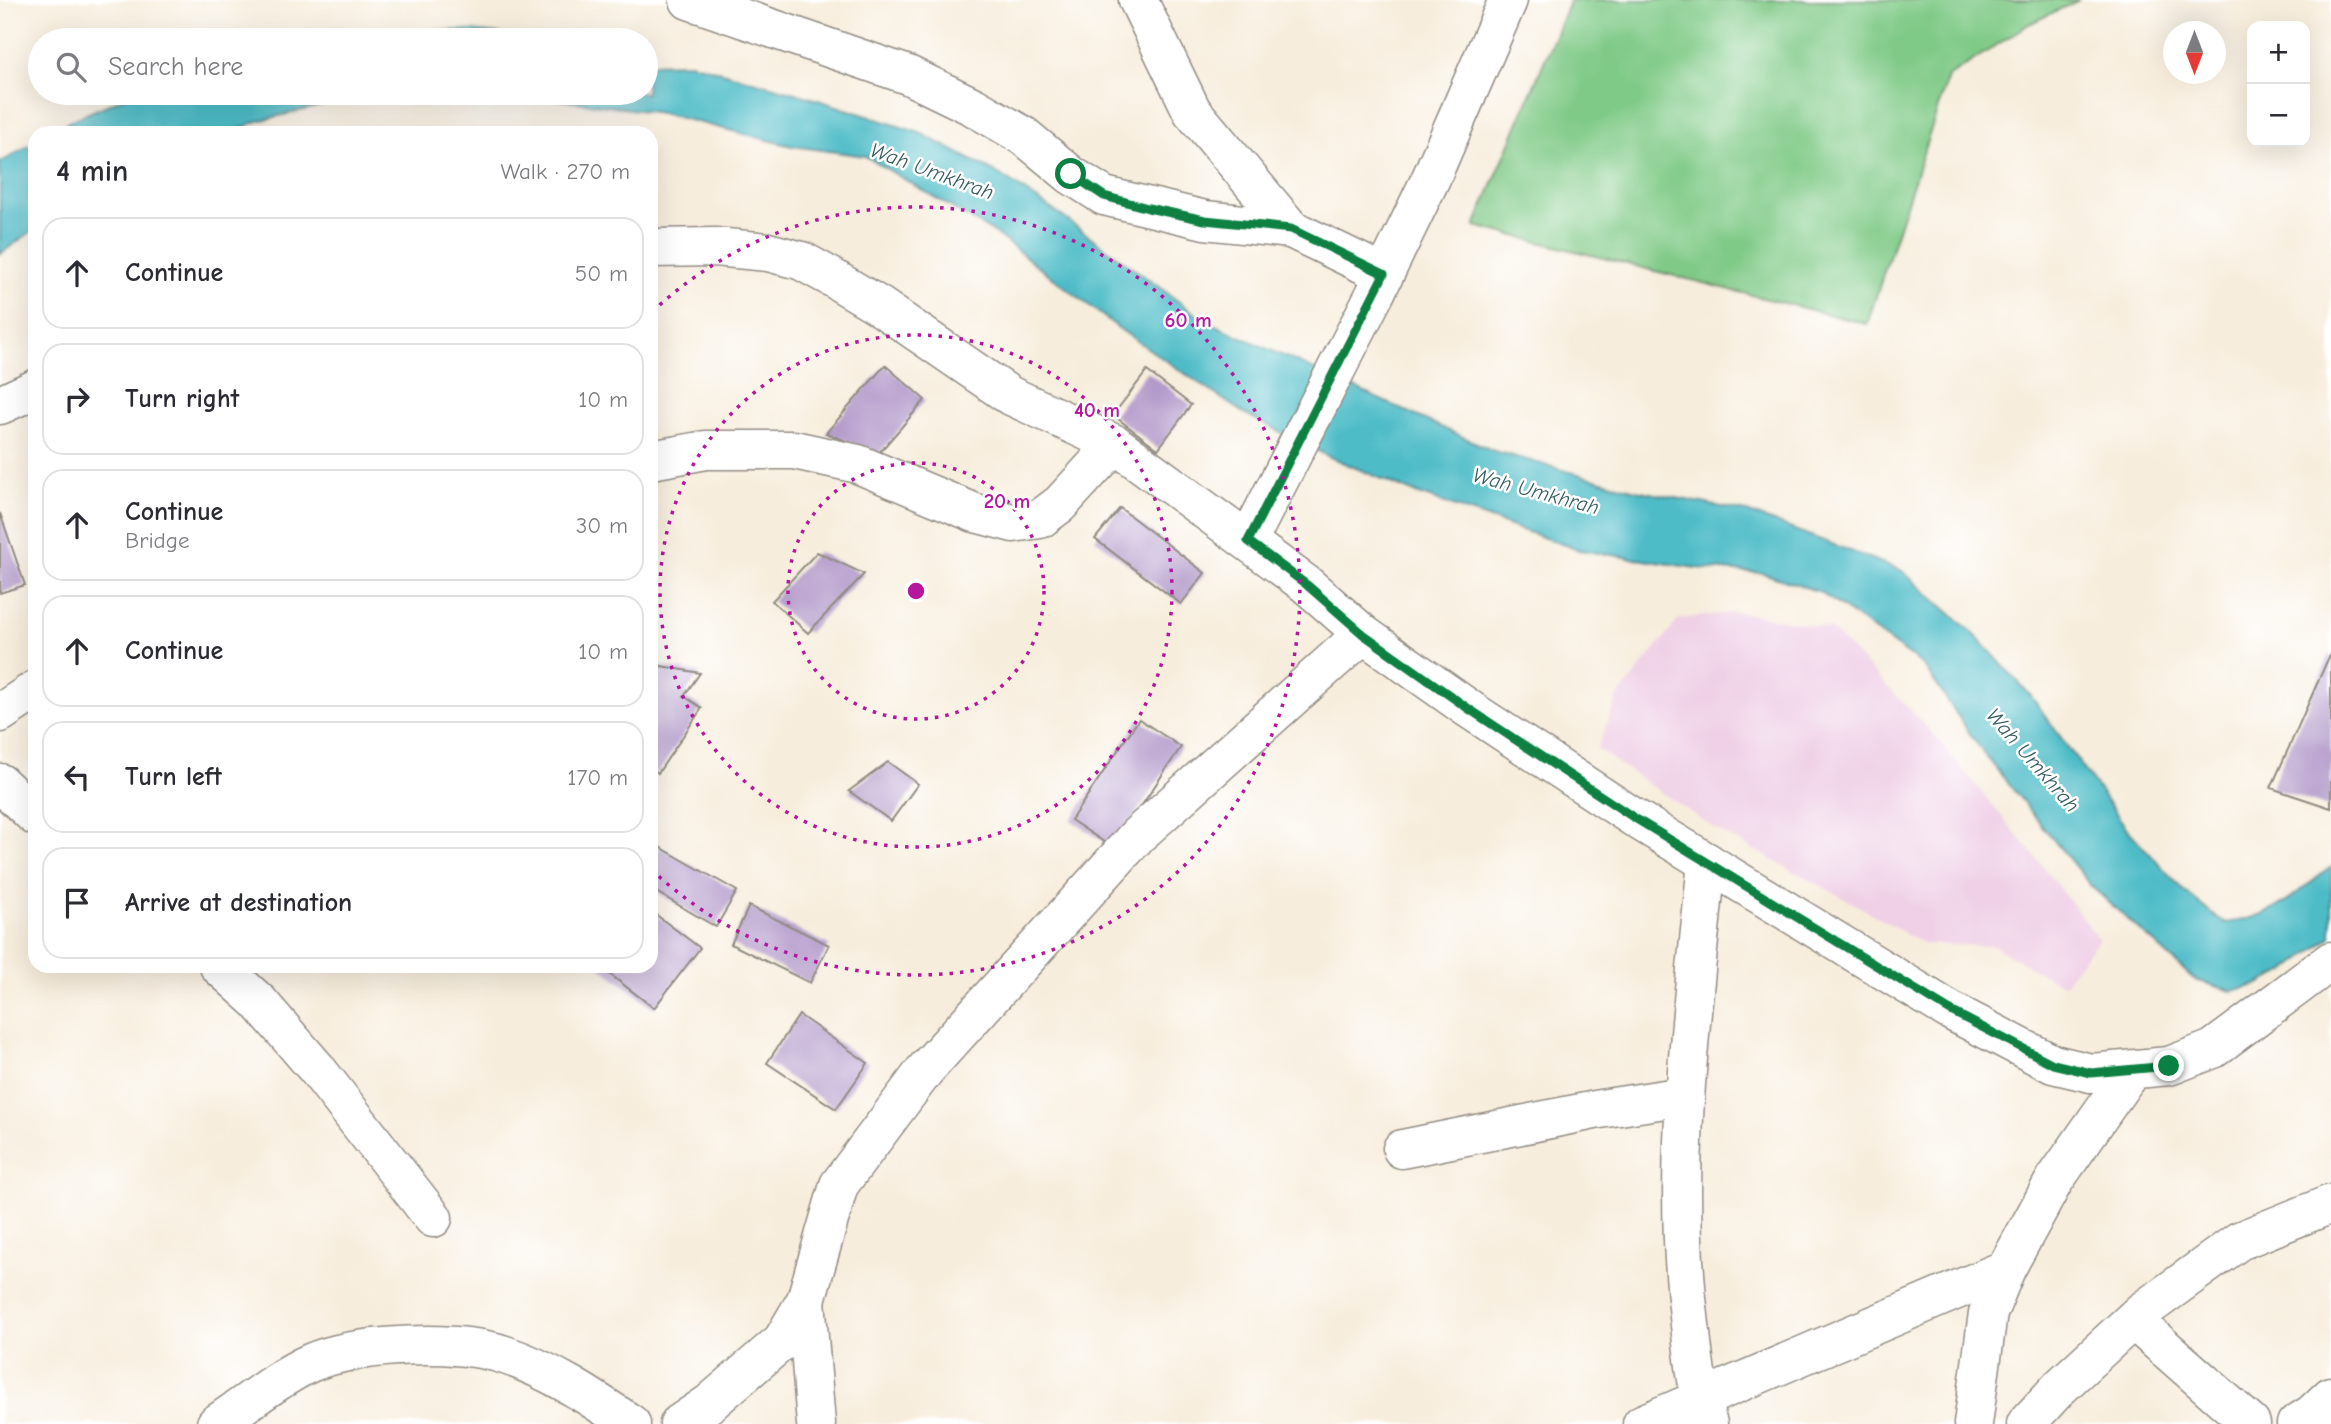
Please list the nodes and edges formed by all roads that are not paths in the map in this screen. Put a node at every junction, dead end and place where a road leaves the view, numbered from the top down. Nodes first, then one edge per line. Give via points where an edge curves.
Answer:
1 (689, 0) edge
2 (1138, 0) edge
3 (1508, 0) edge
4 (1291, 229) junction
5 (658, 248) edge
6 (1384, 274) junction
7 (28, 392) edge
8 (0, 405) edge
9 (1115, 444) junction
10 (658, 459) edge
11 (1248, 541) junction
12 (1363, 634) junction
13 (28, 695) edge
14 (0, 713) edge
15 (0, 783) edge
16 (28, 809) edge
17 (1707, 862) junction
18 (2331, 961) edge
19 (227, 973) edge
20 (2131, 1071) junction
21 (1684, 1096) junction
22 (1402, 1149) dead end
23 (2331, 1204) edge
24 (433, 1218) dead end
25 (2006, 1269) junction
26 (806, 1300) junction
27 (2133, 1320) junction
28 (2331, 1396) edge
29 (1703, 1411) edge
30 (216, 1424) edge
31 (631, 1424) edge
32 (679, 1424) edge
33 (816, 1424) edge
34 (1642, 1424) edge
35 (1973, 1424) edge
36 (2026, 1424) edge
37 (2251, 1424) edge
38 (2296, 1424) edge

1 - 4 street via 908,75 1024,136 1104,196 1205,220
2 - 4 street via 1192,111
3 - 6 street
4 - 6 street
5 - 9 street via 715,247 802,261 878,305 1009,395
6 - 11 street
7 - 8 street
9 - 10 street via 1060,504 1040,519 1013,523 975,513 858,464 794,450 706,450
9 - 11 street
11 - 12 street
12 - 17 street via 1501,730
12 - 26 street via 1138,835 925,1070 839,1185
13 - 14 street
15 - 16 street
17 - 20 street via 1949,1010 2053,1064 2091,1073
17 - 21 street
18 - 20 street via 2213,1049 2169,1066
19 - 24 street via 259,1002 316,1068
20 - 25 street via 2054,1181
21 - 22 street
21 - 29 street via 1682,1236
23 - 27 street via 2239,1241
25 - 29 street
25 - 35 street via 1988,1313
26 - 32 street via 782,1341
26 - 33 street
27 - 36 street
27 - 37 street
28 - 38 street
29 - 34 street
30 - 31 street via 311,1363 355,1351 413,1345 504,1354 577,1388

